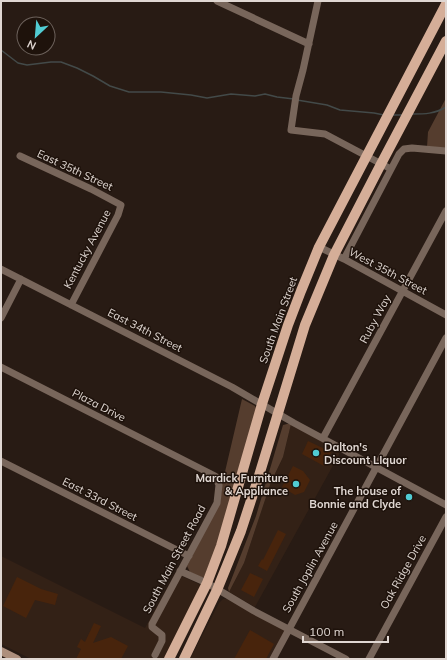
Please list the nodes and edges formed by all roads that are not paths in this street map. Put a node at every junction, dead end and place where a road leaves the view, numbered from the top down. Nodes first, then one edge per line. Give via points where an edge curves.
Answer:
1 (217, 1) edge
2 (318, 1) edge
3 (446, 4) edge
4 (446, 42) edge
5 (309, 44) junction
6 (446, 151) edge
7 (20, 156) dead end
8 (366, 156) junction
9 (381, 164) junction
10 (391, 169) junction
11 (120, 203) joint
12 (446, 211) edge
13 (319, 248) junction
14 (334, 255) junction
15 (344, 259) junction
16 (1, 269) edge
17 (21, 279) junction
18 (402, 291) junction
19 (71, 305) junction
20 (446, 315) edge
21 (1, 318) edge
22 (446, 338) edge
23 (1, 367) edge
24 (262, 404) junction
25 (278, 413) junction
26 (323, 438) junction
27 (1, 461) edge
28 (187, 462) joint
29 (377, 468) junction
30 (446, 505) edge
31 (446, 517) edge
32 (189, 556) junction
33 (180, 571) junction
34 (207, 583) junction
35 (217, 590) junction
36 (289, 629) junction
37 (1, 651) edge
38 (155, 655) dead end
39 (17, 659) edge
40 (169, 659) edge
41 (184, 659) edge
42 (273, 659) edge
43 (346, 659) edge
44 (369, 659) edge

1 - 5 street
2 - 5 street
3 - 8 main road, South Main Street
4 - 9 main road
5 - 8 street via 291,130 325,134
6 - 10 street via 404,149
7 - 11 street, East 35th Street
8 - 9 street
8 - 13 main road, South Main Street
9 - 10 street
9 - 14 main road
10 - 15 street
11 - 19 street, Kentucky Avenue via 118,215
12 - 18 street, Ruby Way
13 - 14 street, West 35th Street
13 - 24 main road, South Main Street via 288,325
14 - 15 street, West 35th Street
14 - 25 main road via 305,325
15 - 18 street, West 35th Street
16 - 17 street, East 34th Street
17 - 19 street, East 34th Street
17 - 21 street
18 - 20 street, West 35th Street
18 - 26 street, Ruby Way
19 - 24 street, East 34th Street via 232,386
22 - 29 street, South Joplin Avenue
23 - 28 street, Plaza Drive
24 - 25 street, East 34th Street
24 - 34 main road, South Main Street via 221,546
25 - 26 street, East 34th Street
25 - 35 main road via 243,524
26 - 29 street, East 34th Street
27 - 32 street, East 33rd Street
28 - 32 street, South Main Street Road via 215,476 219,485 218,503
29 - 30 street, East 34th Street
29 - 36 street, South Joplin Avenue
31 - 44 street, Oak Ridge Drive
32 - 33 street, South Main Street Road
33 - 34 street
33 - 38 street, South Main Street Road via 152,624 152,627 162,635
34 - 35 street
34 - 40 main road, South Main Street
35 - 36 street
35 - 41 main road
36 - 42 street, South Joplin Avenue
36 - 43 street
37 - 39 main road

